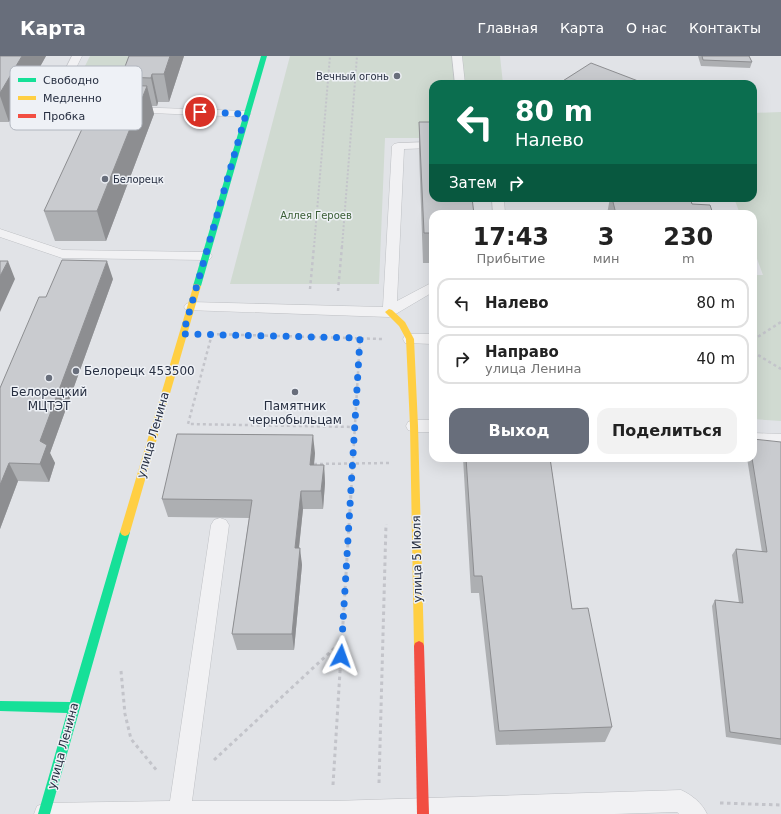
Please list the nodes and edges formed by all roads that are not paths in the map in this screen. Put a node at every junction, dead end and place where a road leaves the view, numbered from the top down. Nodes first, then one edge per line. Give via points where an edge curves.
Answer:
1 (77, 56) edge
2 (264, 56) edge
3 (457, 56) edge
4 (72, 66) edge
5 (460, 80) edge
6 (142, 110) edge
7 (246, 114) junction
8 (429, 145) edge
9 (0, 233) edge
10 (205, 256) junction
11 (429, 288) edge
12 (191, 306) junction
13 (389, 312) junction
14 (410, 339) junction
15 (429, 339) edge
16 (414, 426) junction
17 (429, 426) edge
18 (757, 439) edge
19 (781, 440) edge
20 (220, 525) dead end
21 (0, 706) edge
22 (73, 708) junction
23 (687, 810) edge
24 (422, 811) edge
25 (179, 813) edge
26 (333, 813) edge
27 (45, 814) edge

1 - 4 lane
2 - 7 street, улица Ленина
3 - 5 lane
6 - 7 lane
7 - 10 street, улица Ленина
8 - 13 lane via 398,146
9 - 10 lane via 62,254
10 - 12 street, улица Ленина
11 - 13 lane
12 - 13 lane
12 - 22 street, улица Ленина
13 - 14 street, улица 5 Июля via 402,324
14 - 15 lane
14 - 16 street, улица 5 Июля
16 - 17 lane
16 - 24 street, улица 5 Июля
18 - 19 lane
20 - 25 lane
21 - 22 street
22 - 27 street, улица Ленина
23 - 24 lane
24 - 26 lane
25 - 26 lane
25 - 27 lane

